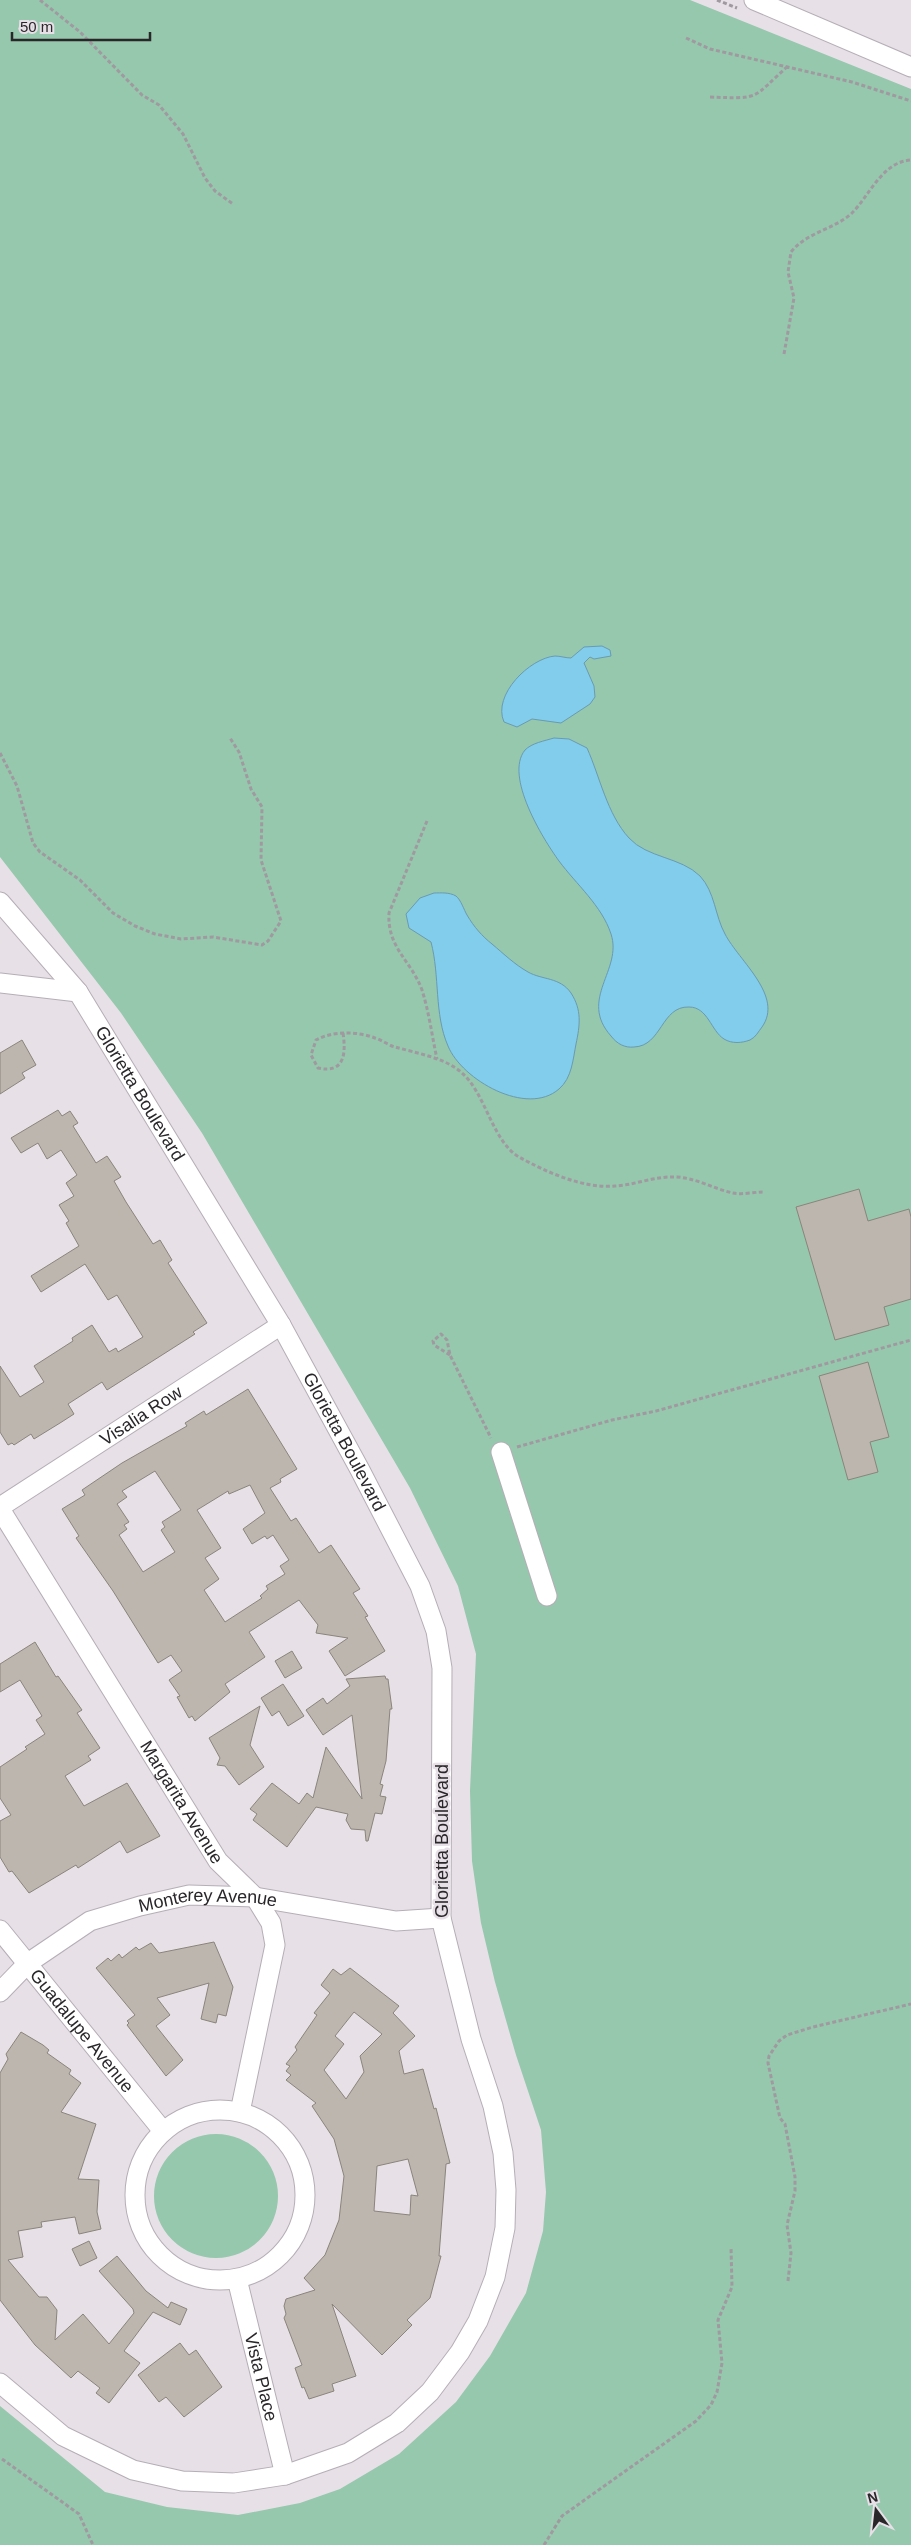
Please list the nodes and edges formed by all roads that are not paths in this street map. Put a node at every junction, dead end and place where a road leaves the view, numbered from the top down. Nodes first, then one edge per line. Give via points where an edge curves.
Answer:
1 (754, 0) edge
2 (911, 67) edge
3 (0, 902) edge
4 (0, 982) edge
5 (78, 992) junction
6 (281, 1325) junction
7 (501, 1452) road end
8 (0, 1508) edge
9 (547, 1596) dead end
10 (255, 1897) junction
11 (441, 1918) junction
12 (0, 1930) edge
13 (28, 1963) junction
14 (0, 1992) edge
15 (240, 2112) junction
16 (163, 2131) junction
17 (237, 2279) junction
18 (0, 2383) edge
19 (286, 2475) junction

1 - 2 street
3 - 5 street, Glorietta Boulevard
4 - 5 street
5 - 6 street, Glorietta Boulevard
6 - 8 street, Visalia Row
6 - 11 street, Glorietta Boulevard via 420,1586 436,1631 443,1704
7 - 9 street
8 - 10 street, Margarita Avenue via 218,1861
10 - 11 street, Monterey Avenue via 396,1921
10 - 13 street, Monterey Avenue via 189,1895 140,1906 90,1922
10 - 15 street, Margarita Avenue via 272,1923 275,1946
11 - 19 street, Glorietta Boulevard via 470,2039 493,2106 503,2153 505,2228 496,2277 478,2321 430,2392 396,2423 348,2453
12 - 13 street, Guadalupe Avenue
13 - 14 street, Monterey Avenue
13 - 16 street, Guadalupe Avenue
15 - 16 street via 213,2110 187,2117
15 - 17 street via 267,2124 288,2143 301,2168 306,2196 300,2225 286,2250 264,2268
16 - 17 street via 146,2153 136,2179 135,2207 143,2233 160,2256 182,2272 209,2280
17 - 19 street, Vista Place
18 - 19 street, Glorietta Boulevard via 62,2436 133,2470 182,2481 226,2483

